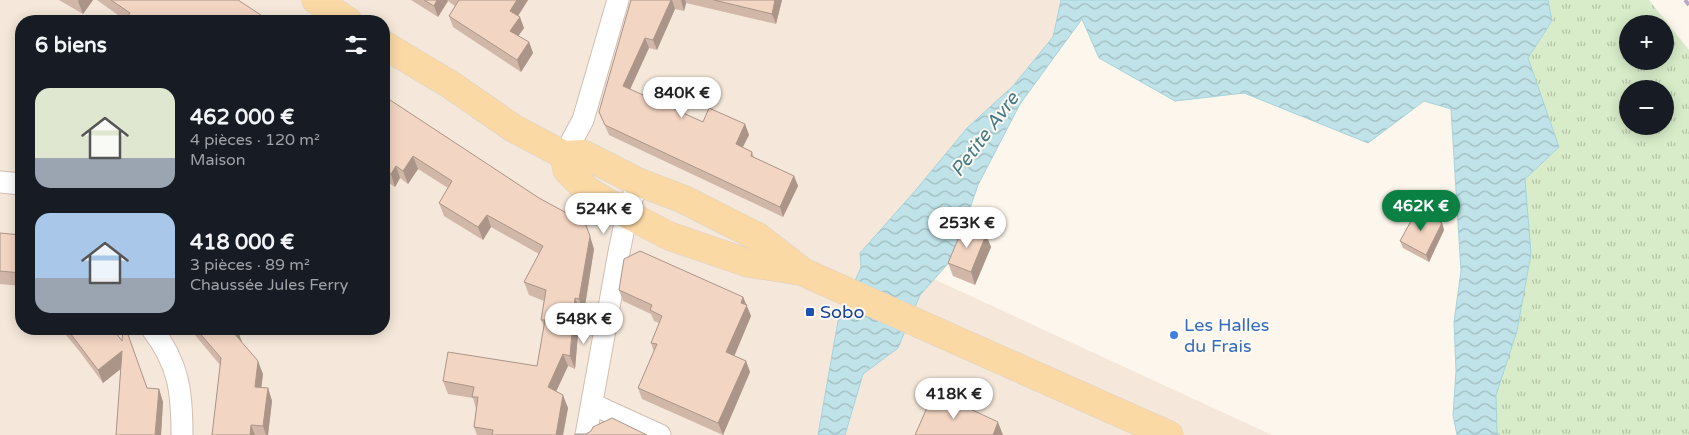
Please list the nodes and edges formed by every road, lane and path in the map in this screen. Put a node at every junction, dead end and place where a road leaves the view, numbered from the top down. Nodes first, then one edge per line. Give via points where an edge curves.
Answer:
1 (316, 0) edge
2 (618, 0) edge
3 (339, 15) edge
4 (390, 49) edge
5 (564, 155) junction
6 (0, 182) edge
7 (638, 182) junction
8 (15, 183) edge
9 (626, 214) junction
10 (803, 272) junction
11 (156, 335) edge
12 (592, 404) junction
13 (182, 435) edge
14 (586, 435) edge
15 (660, 435) edge
16 (1169, 435) edge

1 - 3 main road
2 - 5 street via 584,120
4 - 5 main road via 451,85 507,125
5 - 7 main road via 583,154
5 - 9 main road via 567,170 588,191
6 - 8 street
7 - 9 street
7 - 10 main road via 683,199 758,237
9 - 10 main road via 669,236 748,263
9 - 12 street
10 - 16 main road
11 - 13 street via 178,377
12 - 14 street
12 - 15 street

